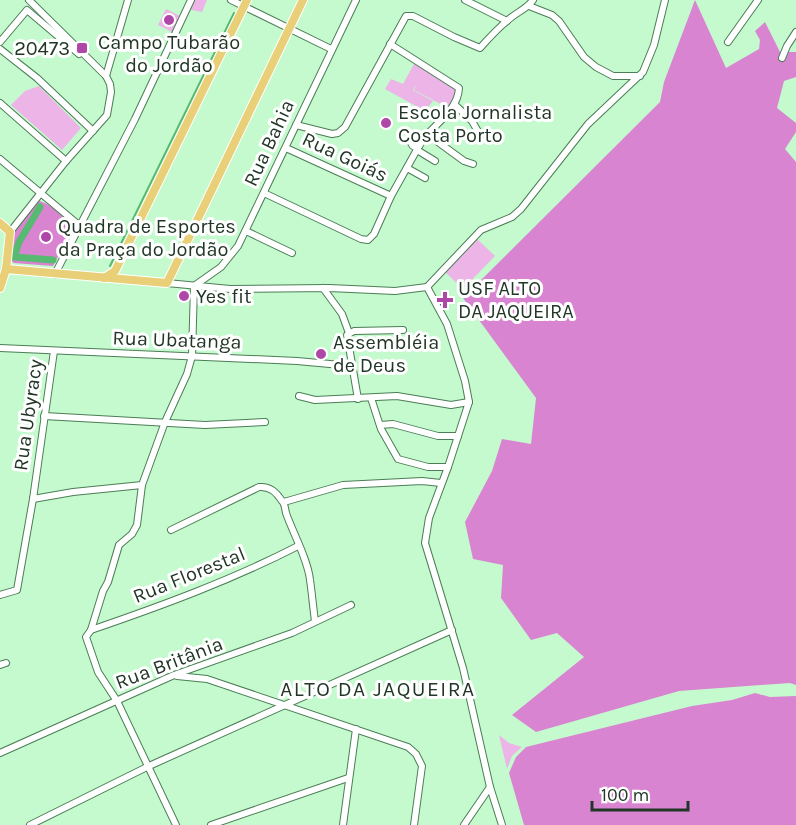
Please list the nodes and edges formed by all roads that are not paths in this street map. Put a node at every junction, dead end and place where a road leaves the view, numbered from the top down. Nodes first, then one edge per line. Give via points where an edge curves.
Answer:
1 (29, 0) edge
2 (128, 0) edge
3 (191, 0) edge
4 (231, 0) edge
5 (303, 0) edge
6 (356, 0) edge
7 (465, 0) edge
8 (665, 0) edge
9 (758, 0) edge
10 (245, 3) edge
11 (531, 3) edge
12 (507, 21) junction
13 (289, 29) junction
14 (796, 32) edge
15 (0, 42) edge
16 (728, 42) dead end
17 (390, 44) junction
18 (0, 49) edge
19 (331, 49) junction
20 (85, 55) junction
21 (782, 58) dead end
22 (106, 76) junction
23 (640, 76) junction
24 (0, 103) edge
25 (454, 105) junction
26 (296, 125) junction
27 (93, 131) junction
28 (427, 134) junction
29 (480, 135) dead end
30 (419, 146) junction
31 (286, 148) junction
32 (0, 159) edge
33 (66, 161) junction
34 (435, 162) dead end
35 (473, 164) dead end
36 (407, 168) junction
37 (425, 178) dead end
38 (40, 193) junction
39 (264, 193) junction
40 (391, 196) junction
41 (0, 223) edge
42 (80, 226) junction
43 (246, 231) junction
44 (10, 232) junction
45 (292, 253) dead end
46 (6, 269) junction
47 (55, 274) junction
48 (116, 275) junction
49 (167, 283) junction
50 (194, 286) junction
51 (427, 287) junction
52 (0, 288) edge
53 (323, 288) junction
54 (403, 330) dead end
55 (348, 334) junction
56 (0, 348) edge
57 (54, 351) junction
58 (192, 356) junction
59 (352, 366) junction
60 (299, 396) dead end
61 (371, 398) junction
62 (358, 399) junction
63 (469, 402) junction
64 (44, 416) junction
65 (165, 422) junction
66 (265, 422) dead end
67 (380, 425) junction
68 (458, 436) junction
69 (448, 467) junction
70 (441, 483) junction
71 (142, 485) junction
72 (33, 499) junction
73 (284, 502) junction
74 (171, 530) dead end
75 (298, 546) junction
76 (0, 596) edge
77 (351, 605) dead end
78 (315, 621) junction
79 (91, 630) junction
80 (452, 630) junction
81 (174, 675) junction
82 (117, 701) junction
83 (283, 706) junction
84 (356, 729) junction
85 (0, 753) edge
86 (149, 766) junction
87 (348, 778) junction
88 (490, 787) junction
89 (30, 825) edge
90 (176, 825) edge
91 (211, 825) edge
92 (343, 825) edge
93 (414, 825) edge
94 (464, 825) edge
95 (502, 825) edge

1 - 20 street
2 - 22 street
3 - 42 street
4 - 10 street
5 - 13 main road
6 - 19 street, Rua Bahia
7 - 12 street
8 - 23 street via 654,45
9 - 16 street
10 - 13 street
10 - 48 main road
11 - 12 street
11 - 23 street via 559,21 584,57 596,67 613,76
12 - 17 street via 480,48 409,15
13 - 19 street
13 - 49 main road
14 - 21 street
15 - 20 street via 27,10 81,56
17 - 25 street via 458,87
17 - 26 street via 341,131 323,133
18 - 27 street
19 - 26 street, Rua Bahia
20 - 22 street
22 - 27 street via 110,106
23 - 51 street via 588,124 521,209 481,230
24 - 33 street
25 - 28 street
25 - 29 street via 472,121
26 - 31 street, Rua Bahia
27 - 33 street
28 - 30 street
28 - 35 street
30 - 34 street
30 - 36 street
31 - 39 street, Rua Bahia
31 - 40 street, Rua Goiás
32 - 38 street
33 - 38 street
36 - 37 street
36 - 40 street
38 - 42 street
38 - 44 street
39 - 40 street via 368,240
39 - 43 street, Rua Bahia
41 - 44 main road
42 - 47 street
43 - 45 street
43 - 50 street, Rua Bahia via 227,262
44 - 46 main road
46 - 47 main road
46 - 52 main road
47 - 48 main road via 104,278
48 - 49 main road
49 - 50 street
50 - 53 street
50 - 58 street
51 - 53 street via 395,291
51 - 63 street via 447,324
53 - 55 street via 342,314
54 - 55 street
55 - 59 street
56 - 57 street, Rua Ubatanga
57 - 58 street, Rua Ubatanga
57 - 64 street, Rua Ubyracy
58 - 59 street, Rua Ubatanga
58 - 65 street
59 - 62 street
60 - 62 street via 315,400
61 - 62 street
61 - 63 street via 397,396 451,405
61 - 67 street
63 - 68 street
64 - 65 street
64 - 72 street, Rua Ubyracy
65 - 66 street
65 - 71 street
67 - 68 street
67 - 69 street via 398,459 428,467
68 - 69 street
69 - 70 street
70 - 73 street via 343,485
70 - 80 street via 425,543
71 - 72 street
71 - 79 street via 138,525 119,545
72 - 76 street, Rua Ubyracy via 16,590
73 - 74 street via 274,491 259,487
73 - 75 street
75 - 78 street via 311,581
75 - 79 street, Rua Florestal via 230,577
77 - 78 street, Rua Britânia
78 - 81 street, Rua Britânia
79 - 82 street via 86,641 98,672
80 - 83 street
80 - 88 street
81 - 82 street, Rua Britânia
81 - 83 street via 207,679
82 - 85 street, Rua Britânia
82 - 86 street
83 - 84 street
83 - 86 street
84 - 87 street
84 - 93 street via 408,747 420,759 422,773
86 - 89 street
86 - 90 street
87 - 91 street
87 - 92 street
88 - 94 street
88 - 95 street

